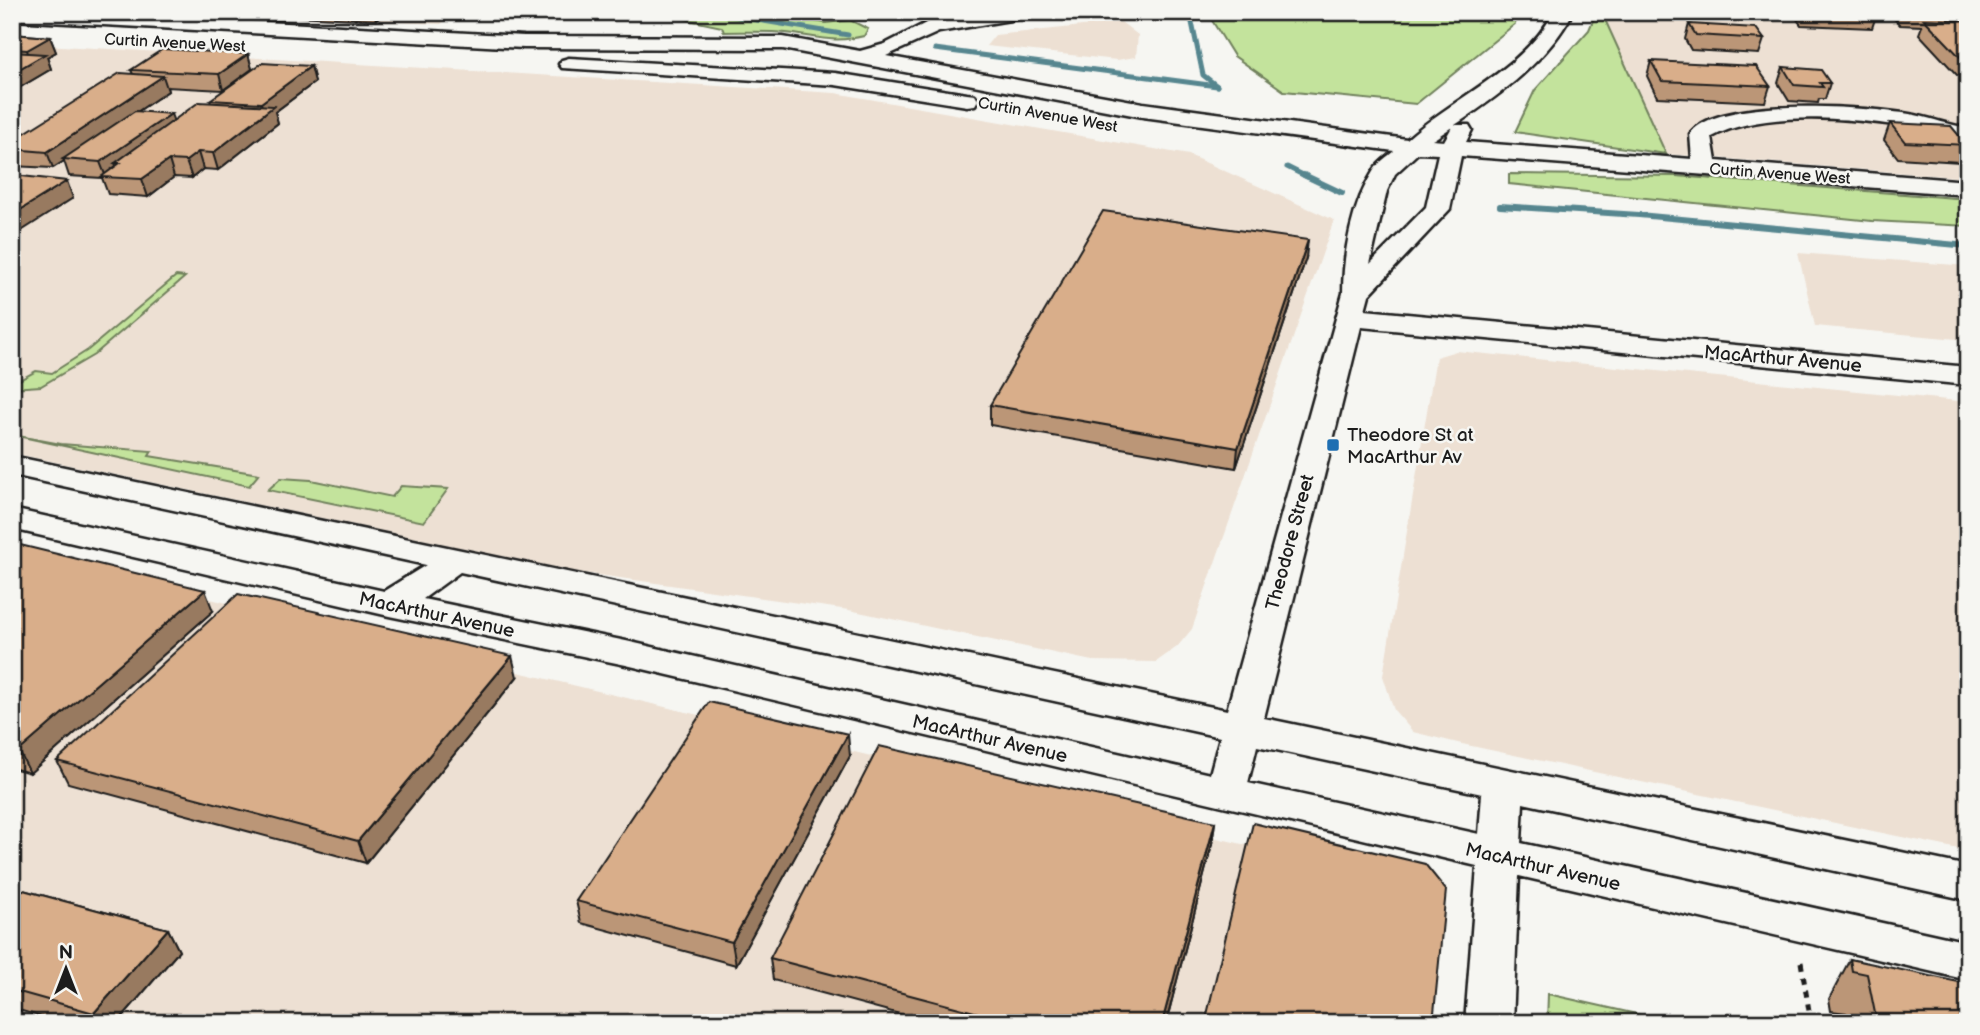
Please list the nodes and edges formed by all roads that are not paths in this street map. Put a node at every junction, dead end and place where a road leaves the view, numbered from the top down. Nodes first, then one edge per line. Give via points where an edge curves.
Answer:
1 (1022, 12) edge
2 (1564, 12) edge
3 (12, 14) edge
4 (978, 18) junction
5 (12, 32) edge
6 (922, 33) junction
7 (361, 34) junction
8 (524, 42) junction
9 (339, 51) junction
10 (864, 56) junction
11 (503, 60) junction
12 (902, 65) junction
13 (710, 71) junction
14 (912, 91) junction
15 (1485, 95) junction
16 (988, 104) dead end
17 (1097, 122) dead end
18 (1137, 130) dead end
19 (1968, 135) edge
20 (1242, 144) dead end
21 (1411, 146) junction
22 (1592, 159) junction
23 (1447, 162) junction
24 (1707, 168) junction
25 (1968, 188) edge
26 (1352, 304) junction
27 (1968, 359) edge
28 (1968, 376) edge
29 (12, 465) edge
30 (12, 519) edge
31 (456, 558) junction
32 (389, 604) junction
33 (1240, 728) junction
34 (1503, 784) junction
35 (1225, 793) junction
36 (1500, 856) junction
37 (1968, 883) edge
38 (1968, 961) edge
39 (1489, 1023) edge

1 - 4 street
2 - 15 street, Theodore Street via 1553,33
3 - 7 street, Curtin Avenue West
4 - 6 street
4 - 10 street via 905,25 880,39
5 - 9 street, Curtin Avenue West
6 - 10 street
6 - 12 street via 911,43
7 - 8 street, Curtin Avenue West
7 - 9 street
8 - 10 street, Curtin Avenue West via 774,42
8 - 11 street
9 - 11 street, Curtin Avenue West
10 - 12 street, Curtin Avenue West
10 - 13 street
10 - 14 street via 875,75
11 - 13 street, Curtin Avenue West
12 - 21 street, Curtin Avenue West via 1143,110
13 - 14 street, Curtin Avenue West via 844,80
14 - 16 street, Curtin Avenue West
15 - 21 street, Theodore Street
15 - 23 street, Theodore Street
17 - 18 street, Curtin Avenue West
19 - 24 street via 1890,119 1751,115 1718,123 1701,134
20 - 21 street, Curtin Avenue West
21 - 23 street, Curtin Avenue West
21 - 26 street, Theodore Street via 1385,171 1372,199
22 - 23 street, Curtin Avenue West via 1555,155
22 - 23 street, Curtin Avenue West via 1523,160 1518,165
22 - 24 street, Curtin Avenue West
23 - 26 street, Theodore Street via 1437,211
24 - 25 street, Curtin Avenue West
26 - 27 street, MacArthur Avenue
26 - 28 street, MacArthur Avenue
26 - 33 street, Theodore Street
29 - 31 street
30 - 32 street, MacArthur Avenue
31 - 32 street
31 - 33 street
32 - 35 street, MacArthur Avenue via 626,653
33 - 34 street
33 - 35 street, Theodore Street
34 - 36 street
34 - 37 street
35 - 36 street, MacArthur Avenue
36 - 38 street, MacArthur Avenue
36 - 39 street

